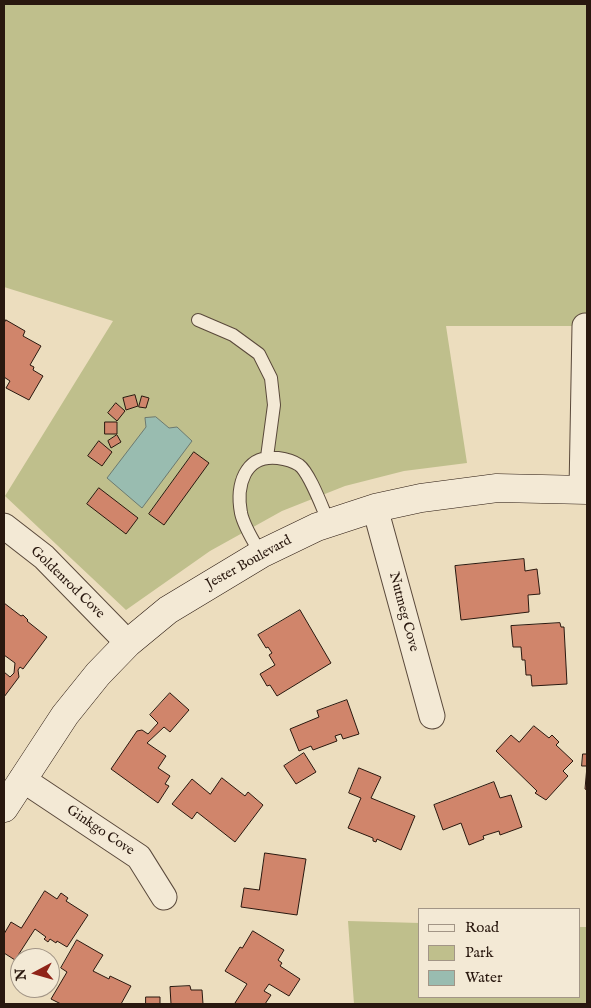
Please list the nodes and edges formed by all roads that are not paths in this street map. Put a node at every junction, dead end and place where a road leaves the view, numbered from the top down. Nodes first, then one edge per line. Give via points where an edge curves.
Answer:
1 (198, 320) dead end
2 (585, 326) dead end
3 (267, 457) junction
4 (585, 490) edge
5 (375, 508) junction
6 (329, 523) junction
7 (4, 526) edge
8 (261, 554) junction
9 (128, 643) junction
10 (432, 716) dead end
11 (22, 779) junction
12 (4, 808) edge
13 (164, 897) dead end

1 - 3 lane via 233,335 259,354 271,378 274,405
2 - 4 street
3 - 6 lane via 288,460 300,466
3 - 8 lane via 255,461 244,472 239,492 241,514
4 - 5 street, Jester Boulevard via 497,488
5 - 6 street, Jester Boulevard
5 - 10 street, Nutmeg Cove
6 - 8 street, Jester Boulevard
7 - 9 street, Goldenrod Cove via 44,557
8 - 9 street, Jester Boulevard via 168,610
9 - 11 street, Jester Boulevard via 65,715
11 - 12 street, Jester Boulevard
11 - 13 street, Ginkgo Cove via 139,857

